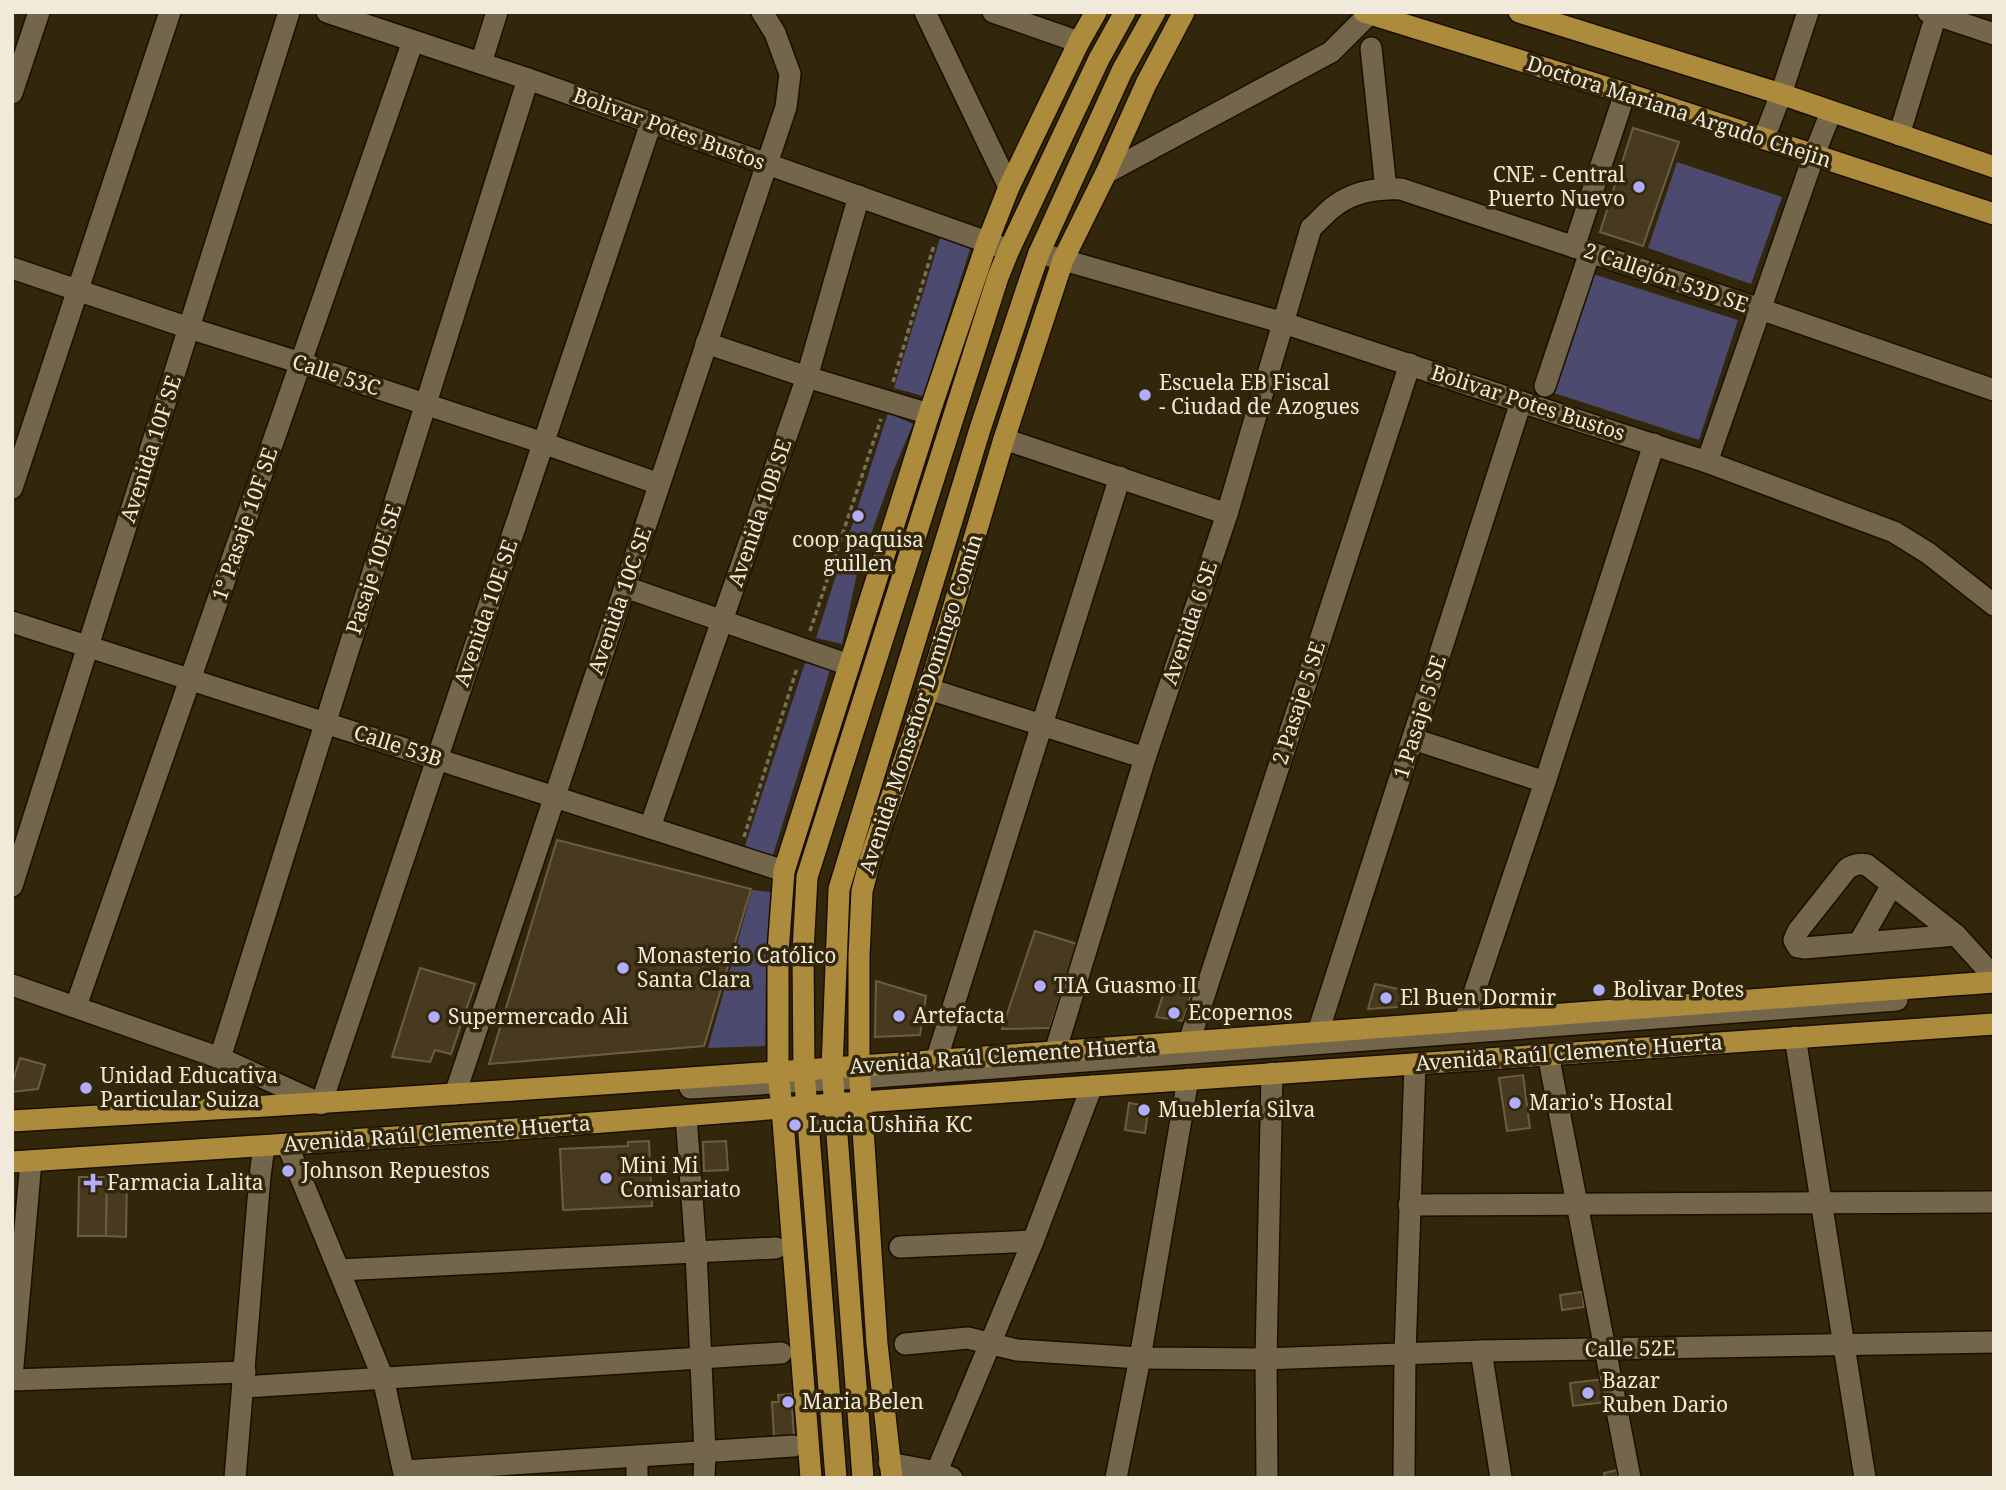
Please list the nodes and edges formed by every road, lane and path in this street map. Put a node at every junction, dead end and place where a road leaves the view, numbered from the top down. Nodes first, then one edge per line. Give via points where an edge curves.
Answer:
1 (39, 12) edge
2 (170, 12) edge
3 (289, 12) edge
4 (498, 12) edge
5 (762, 12) edge
6 (925, 12) edge
7 (993, 12) edge
8 (1096, 12) edge
9 (1125, 12) edge
10 (1155, 12) edge
11 (1184, 12) edge
12 (1519, 12) edge
13 (1808, 12) edge
14 (1367, 13) edge
15 (1933, 13) edge
16 (340, 14) edge
17 (1994, 34) edge
18 (413, 41) junction
19 (1079, 41) junction
20 (1371, 48) dead end
21 (481, 63) junction
22 (528, 79) junction
23 (12, 93) edge
24 (1625, 93) junction
25 (1781, 94) junction
26 (1831, 112) junction
27 (650, 123) junction
28 (1899, 135) junction
29 (1764, 138) junction
30 (1814, 155) junction
31 (767, 164) junction
32 (1994, 167) edge
33 (1106, 173) junction
34 (1009, 187) junction
35 (1385, 189) junction
36 (859, 197) junction
37 (1337, 203) joint
38 (1994, 214) edge
39 (940, 226) junction
40 (987, 243) junction
41 (1582, 249) junction
42 (1009, 250) junction
43 (1040, 253) junction
44 (1063, 260) junction
45 (12, 268) edge
46 (78, 290) junction
47 (1760, 309) junction
48 (1284, 323) junction
49 (189, 328) junction
50 (706, 343) junction
51 (301, 363) junction
52 (1409, 364) junction
53 (807, 377) junction
54 (1545, 386) dead end
55 (1994, 390) edge
56 (887, 402) junction
57 (1521, 402) junction
58 (426, 404) junction
59 (929, 414) junction
60 (1004, 439) junction
61 (543, 443) junction
62 (1654, 444) junction
63 (1707, 462) junction
64 (1120, 477) junction
65 (660, 484) junction
66 (12, 488) edge
67 (1227, 514) junction
68 (625, 587) junction
69 (1994, 605) edge
70 (722, 620) junction
71 (12, 622) edge
72 (88, 646) junction
73 (804, 649) junction
74 (849, 665) junction
75 (190, 679) junction
76 (929, 689) junction
77 (326, 723) junction
78 (1041, 725) junction
79 (830, 727) junction
80 (852, 735) junction
81 (1413, 739) junction
82 (1145, 758) junction
83 (437, 759) junction
84 (1545, 782) junction
85 (555, 796) junction
86 (650, 827) junction
87 (738, 855) junction
88 (784, 870) junction
89 (1892, 885) junction
90 (12, 886) edge
91 (1955, 935) junction
92 (1859, 943) junction
93 (1994, 980) edge
94 (12, 985) edge
95 (1994, 992) edge
96 (76, 1006) junction
97 (1465, 1020) junction
98 (1994, 1024) edge
99 (1318, 1032) junction
100 (1794, 1037) junction
101 (1189, 1042) junction
102 (1055, 1052) junction
103 (1548, 1054) junction
104 (220, 1058) junction
105 (936, 1061) junction
106 (1415, 1064) junction
107 (860, 1072) junction
108 (1272, 1073) junction
109 (832, 1074) junction
110 (804, 1076) junction
111 (778, 1078) junction
112 (1188, 1079) junction
113 (1092, 1086) junction
114 (455, 1094) junction
115 (861, 1102) junction
116 (321, 1104) junction
117 (834, 1104) junction
118 (806, 1106) junction
119 (782, 1108) junction
120 (686, 1116) junction
121 (12, 1121) edge
122 (12, 1129) edge
123 (287, 1144) junction
124 (264, 1146) junction
125 (22, 1162) edge
126 (1994, 1202) edge
127 (1576, 1203) junction
128 (1821, 1204) junction
129 (1409, 1205) junction
130 (1033, 1241) junction
131 (900, 1247) dead end
132 (776, 1248) dead end
133 (695, 1252) junction
134 (339, 1270) junction
135 (1994, 1342) edge
136 (905, 1343) dead end
137 (990, 1344) junction
138 (1844, 1345) junction
139 (1605, 1350) junction
140 (1481, 1351) junction
141 (781, 1353) dead end
142 (1405, 1354) junction
143 (1140, 1358) junction
144 (699, 1359) junction
145 (1266, 1359) junction
146 (12, 1378) edge
147 (383, 1378) junction
148 (244, 1379) junction
149 (857, 1409) junction
150 (884, 1409) junction
151 (793, 1446) dead end
152 (705, 1452) junction
153 (637, 1456) junction
154 (891, 1470) edge
155 (532, 1471) edge
156 (405, 1475) edge
157 (941, 1476) edge
158 (235, 1478) edge
159 (638, 1478) edge
160 (705, 1478) edge
161 (811, 1478) edge
162 (836, 1478) edge
163 (863, 1478) edge
164 (1116, 1478) edge
165 (1267, 1478) edge
166 (1404, 1478) edge
167 (1501, 1478) edge
168 (1630, 1478) edge
169 (1865, 1478) edge

1 - 23 street
2 - 46 street
3 - 49 street, Avenida 10F SE
4 - 21 street
5 - 31 street, Avenida 10C SE via 790,74 786,107
6 - 34 street
7 - 19 street
8 - 19 main road
9 - 42 main road
10 - 43 main road, Avenida Monseñor Domingo Comín via 1122,71
11 - 33 main road, Avenida Monseñor Domingo Comín
12 - 25 main road
13 - 25 street
14 - 24 main road, Doctora Mariana Argudo Chejin
14 - 33 street via 1331,52
15 - 17 street
15 - 28 street
16 - 18 street, Bolivar Potes Bustos
18 - 21 street, Bolivar Potes Bustos
18 - 51 street, 1° Pasaje 10F SE
19 - 34 main road
20 - 35 street
21 - 22 street, Bolivar Potes Bustos
22 - 27 street, Bolivar Potes Bustos
22 - 58 street, Pasaje 10E SE
24 - 29 main road, Doctora Mariana Argudo Chejin
24 - 41 street
25 - 26 main road
25 - 29 street
26 - 28 main road
26 - 30 street
27 - 31 street, Bolivar Potes Bustos
27 - 61 street, Avenida 10E SE
28 - 32 main road
29 - 30 main road, Doctora Mariana Argudo Chejin
30 - 38 main road, Doctora Mariana Argudo Chejin
30 - 47 street
31 - 36 street, Bolivar Potes Bustos
31 - 50 street, Avenida 10C SE
33 - 44 main road, Avenida Monseñor Domingo Comín
34 - 40 main road
35 - 37 street, 2 Callejón 53D SE
35 - 41 street, 2 Callejón 53D SE via 1401,190
36 - 39 street, Bolivar Potes Bustos
36 - 53 street, Avenida 10B SE
37 - 48 street, Avenida 6 SE via 1311,228
39 - 40 street, Bolivar Potes Bustos
39 - 56 path
40 - 42 street, Bolivar Potes Bustos
40 - 59 main road
41 - 47 street, 2 Callejón 53D SE
41 - 54 street
42 - 80 main road
43 - 44 street, Bolivar Potes Bustos
43 - 109 main road, Avenida Monseñor Domingo Comín via 980,429 839,889
44 - 48 street, Bolivar Potes Bustos
44 - 60 main road, Avenida Monseñor Domingo Comín
45 - 46 street, Calle 53C
46 - 49 street, Calle 53C
46 - 66 street
47 - 55 street, 2 Callejón 53D SE
47 - 63 street
48 - 52 street, Bolivar Potes Bustos
48 - 67 street, Avenida 6 SE
49 - 51 street, Calle 53C
49 - 72 street, Avenida 10F SE
50 - 53 street
50 - 65 street, Avenida 10C SE
51 - 58 street, Calle 53C
51 - 75 street, 1° Pasaje 10F SE
52 - 57 street, Bolivar Potes Bustos
52 - 101 street, 2 Pasaje 5 SE
53 - 56 street
53 - 70 street, Avenida 10B SE
56 - 59 street
56 - 73 path
57 - 62 street, Bolivar Potes Bustos
57 - 81 street, 1 Pasaje 5 SE
58 - 61 street, Calle 53C
58 - 77 street, Pasaje 10E SE
59 - 74 main road
60 - 64 street
60 - 76 main road, Avenida Monseñor Domingo Comín
61 - 65 street, Calle 53C
61 - 83 street, Avenida 10E SE
62 - 63 street, Bolivar Potes Bustos
62 - 84 street
63 - 69 street, Bolivar Potes Bustos via 1894,532
64 - 67 street
64 - 78 street
65 - 68 street, Avenida 10C SE
67 - 82 street, Avenida 6 SE
68 - 70 street
68 - 85 street, Avenida 10C SE
70 - 73 street
70 - 86 street, Avenida 10B SE
71 - 72 street, Calle 53B
72 - 75 street, Calle 53B
72 - 90 street, Avenida 10F SE
73 - 74 street
73 - 87 path
74 - 79 main road
75 - 77 street, Calle 53B
75 - 96 street, 1° Pasaje 10F SE
76 - 78 street
76 - 107 main road, Avenida Monseñor Domingo Comín via 862,891
77 - 83 street, Calle 53B
77 - 104 street, Pasaje 10E SE
78 - 82 street
78 - 105 street
79 - 80 main road
79 - 88 main road
80 - 110 main road via 807,877
81 - 84 street
81 - 99 street, 1 Pasaje 5 SE
82 - 102 street, Avenida 6 SE
83 - 85 street, Calle 53B
83 - 116 street, Avenida 10E SE
84 - 97 street
85 - 86 street, Calle 53B
85 - 114 street, Avenida 10C SE
86 - 87 street, Calle 53B
87 - 88 street, Calle 53B
88 - 111 main road via 778,952
89 - 91 street
89 - 92 street
89 - 92 street via 1867,865 1852,866 1794,940 1804,948
91 - 92 street
91 - 93 street
93 - 97 main road, Avenida Raúl Clemente Huerta
94 - 96 street
95 - 107 street
96 - 104 street
97 - 99 main road, Avenida Raúl Clemente Huerta
98 - 100 main road, Avenida Raúl Clemente Huerta
99 - 101 main road, Avenida Raúl Clemente Huerta
100 - 103 main road, Avenida Raúl Clemente Huerta
100 - 128 street
101 - 102 main road, Avenida Raúl Clemente Huerta
102 - 105 main road, Avenida Raúl Clemente Huerta
103 - 106 main road, Avenida Raúl Clemente Huerta
103 - 127 street
104 - 116 street
105 - 107 main road, Avenida Raúl Clemente Huerta
106 - 108 main road, Avenida Raúl Clemente Huerta
106 - 129 street
107 - 109 main road, Avenida Raúl Clemente Huerta
107 - 115 main road, Avenida Monseñor Domingo Comín
108 - 112 main road, Avenida Raúl Clemente Huerta
108 - 145 street
109 - 110 main road, Avenida Raúl Clemente Huerta
109 - 117 main road, Avenida Monseñor Domingo Comín
110 - 111 main road, Avenida Raúl Clemente Huerta
110 - 118 main road
111 - 114 main road, Avenida Raúl Clemente Huerta
111 - 119 main road
111 - 122 street
112 - 113 main road, Avenida Raúl Clemente Huerta
112 - 143 street
113 - 115 main road, Avenida Raúl Clemente Huerta
113 - 130 street
114 - 116 main road, Avenida Raúl Clemente Huerta
115 - 117 main road, Avenida Raúl Clemente Huerta
115 - 150 main road, Avenida Monseñor Domingo Comín
116 - 121 main road, Avenida Raúl Clemente Huerta
117 - 118 main road, Avenida Raúl Clemente Huerta
117 - 149 main road, Avenida Monseñor Domingo Comín
118 - 119 main road, Avenida Raúl Clemente Huerta
118 - 162 main road
119 - 120 main road, Avenida Raúl Clemente Huerta
119 - 161 main road
120 - 123 main road, Avenida Raúl Clemente Huerta
120 - 133 street
123 - 124 main road, Avenida Raúl Clemente Huerta
123 - 134 street
124 - 125 main road, Avenida Raúl Clemente Huerta
124 - 148 street
125 - 146 street
126 - 128 street
127 - 128 street
127 - 129 street
127 - 139 street
128 - 138 street
129 - 142 street
130 - 131 street
130 - 137 street
132 - 133 street
133 - 134 street
133 - 144 street
134 - 147 street
135 - 138 street, Calle 52E
136 - 137 street, Calle 52E via 968,1338
137 - 143 street, Calle 52E
137 - 157 street
138 - 139 street, Calle 52E
138 - 169 street
139 - 140 street, Calle 52E
139 - 168 street
140 - 142 street, Calle 52E
140 - 167 street
141 - 144 street
142 - 145 street, Calle 52E
142 - 166 street
143 - 145 street, Calle 52E
143 - 164 street
144 - 147 street
144 - 152 street
145 - 165 street
146 - 148 street
147 - 148 street
147 - 156 street
148 - 158 street
149 - 150 main road
149 - 163 main road, Avenida Monseñor Domingo Comín
150 - 154 main road, Avenida Monseñor Domingo Comín
151 - 152 street
152 - 153 street
152 - 160 street
153 - 155 street
153 - 159 street
154 - 157 street
155 - 156 street

